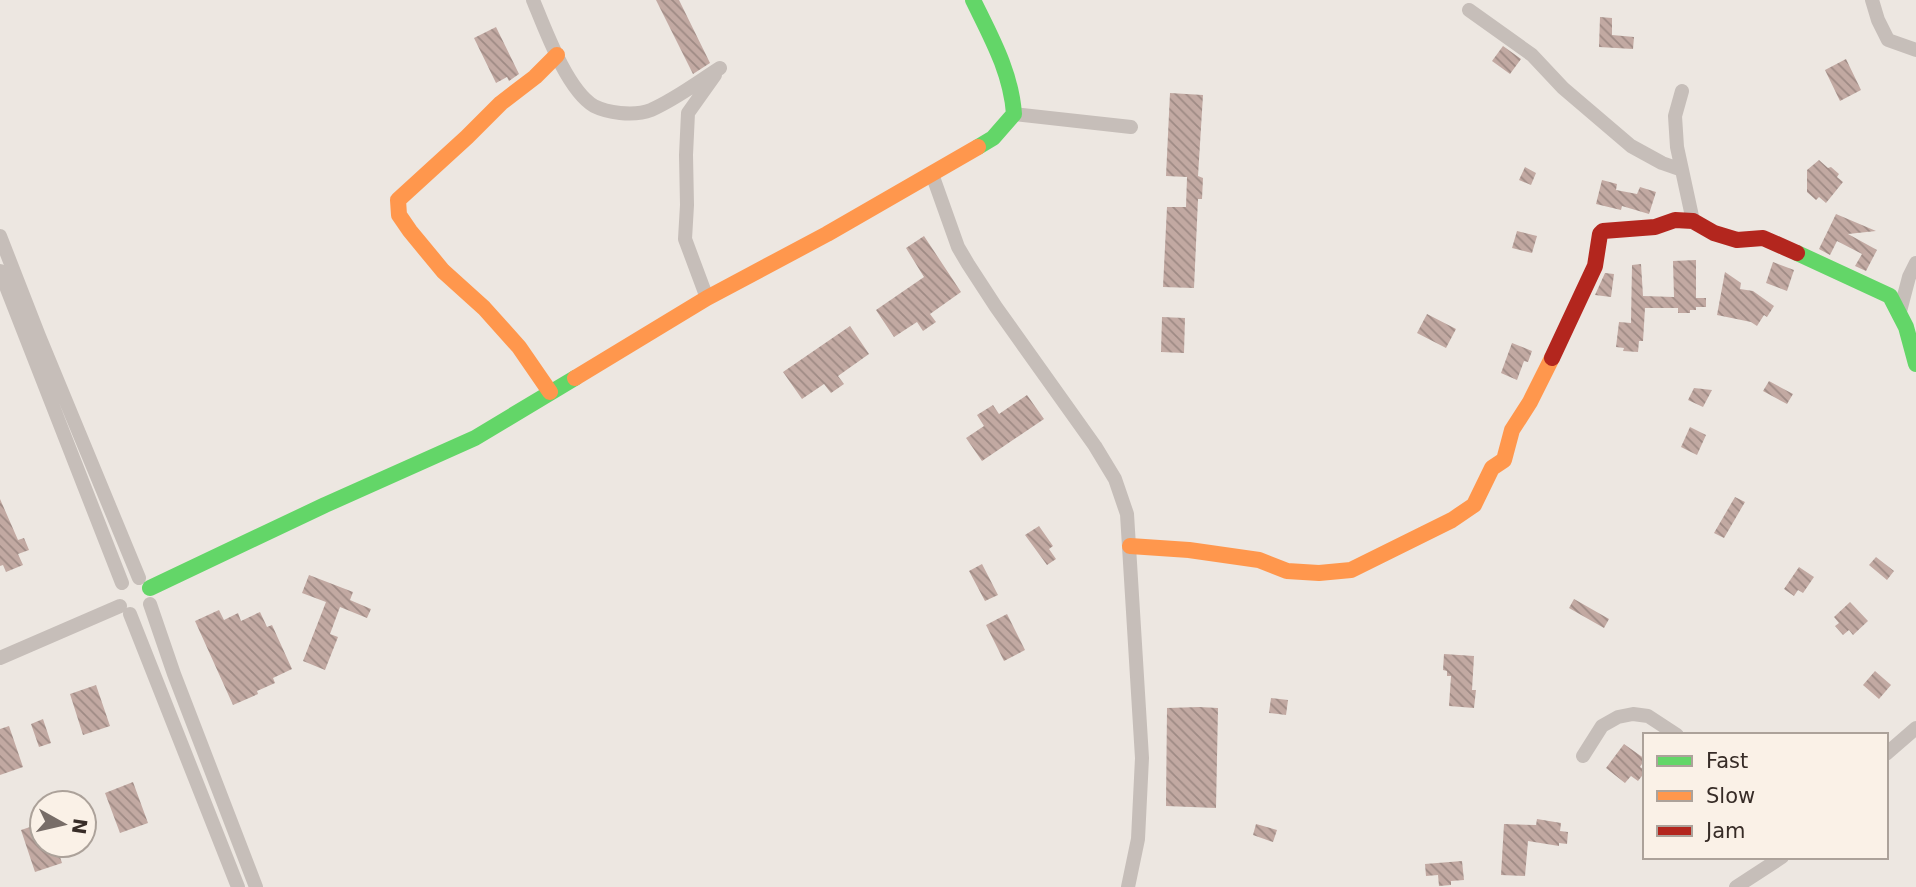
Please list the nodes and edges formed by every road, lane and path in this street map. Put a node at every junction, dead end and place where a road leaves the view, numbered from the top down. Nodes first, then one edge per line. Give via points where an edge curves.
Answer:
1 (533, 0) edge
2 (972, 0) edge
3 (1872, 0) edge
4 (1469, 10) dead end
5 (1916, 50) edge
6 (557, 55) junction
7 (1682, 92) dead end
8 (1014, 114) junction
9 (1132, 127) dead end
10 (1682, 170) junction
11 (932, 174) junction
12 (1693, 221) junction
13 (0, 236) edge
14 (1916, 263) edge
15 (5, 277) edge
16 (707, 298) junction
17 (1899, 314) junction
18 (1916, 365) edge
19 (550, 392) junction
20 (1130, 546) junction
21 (122, 583) junction
22 (146, 590) junction
23 (125, 610) junction
24 (0, 658) edge
25 (1916, 728) edge
26 (1674, 733) edge
27 (1888, 752) edge
28 (1583, 756) dead end
29 (1779, 859) edge
30 (239, 887) edge
31 (256, 887) edge
32 (1128, 887) edge
33 (1736, 887) edge

1 - 6 street
2 - 8 street via 1003,61
3 - 5 street via 1888,40
4 - 10 street via 1532,55 1631,146
6 - 16 street via 593,105 635,114 650,111 720,68 688,113 685,239
6 - 19 street via 398,200 399,215 410,231 519,347
7 - 10 street via 1675,116
8 - 9 street
8 - 11 street via 993,138
10 - 12 street
11 - 16 street
11 - 20 street via 968,264 1115,479 1127,514
12 - 17 street via 1737,240 1763,239 1785,247 1890,296
12 - 20 street via 1600,234 1595,266 1512,430 1504,460 1492,468 1474,505 1451,520 1351,570 1319,573 1287,571 1258,560 1189,550
13 - 15 street
14 - 17 street
15 - 21 street
15 - 22 street
16 - 19 street
17 - 18 street
19 - 22 street via 475,438
20 - 32 street via 1142,758 1138,839
21 - 22 street via 130,578
21 - 23 street via 116,597
22 - 23 street via 141,613
22 - 31 street
23 - 24 street
23 - 30 street
25 - 27 street
26 - 28 street via 1648,716 1618,717 1602,726
29 - 33 street

